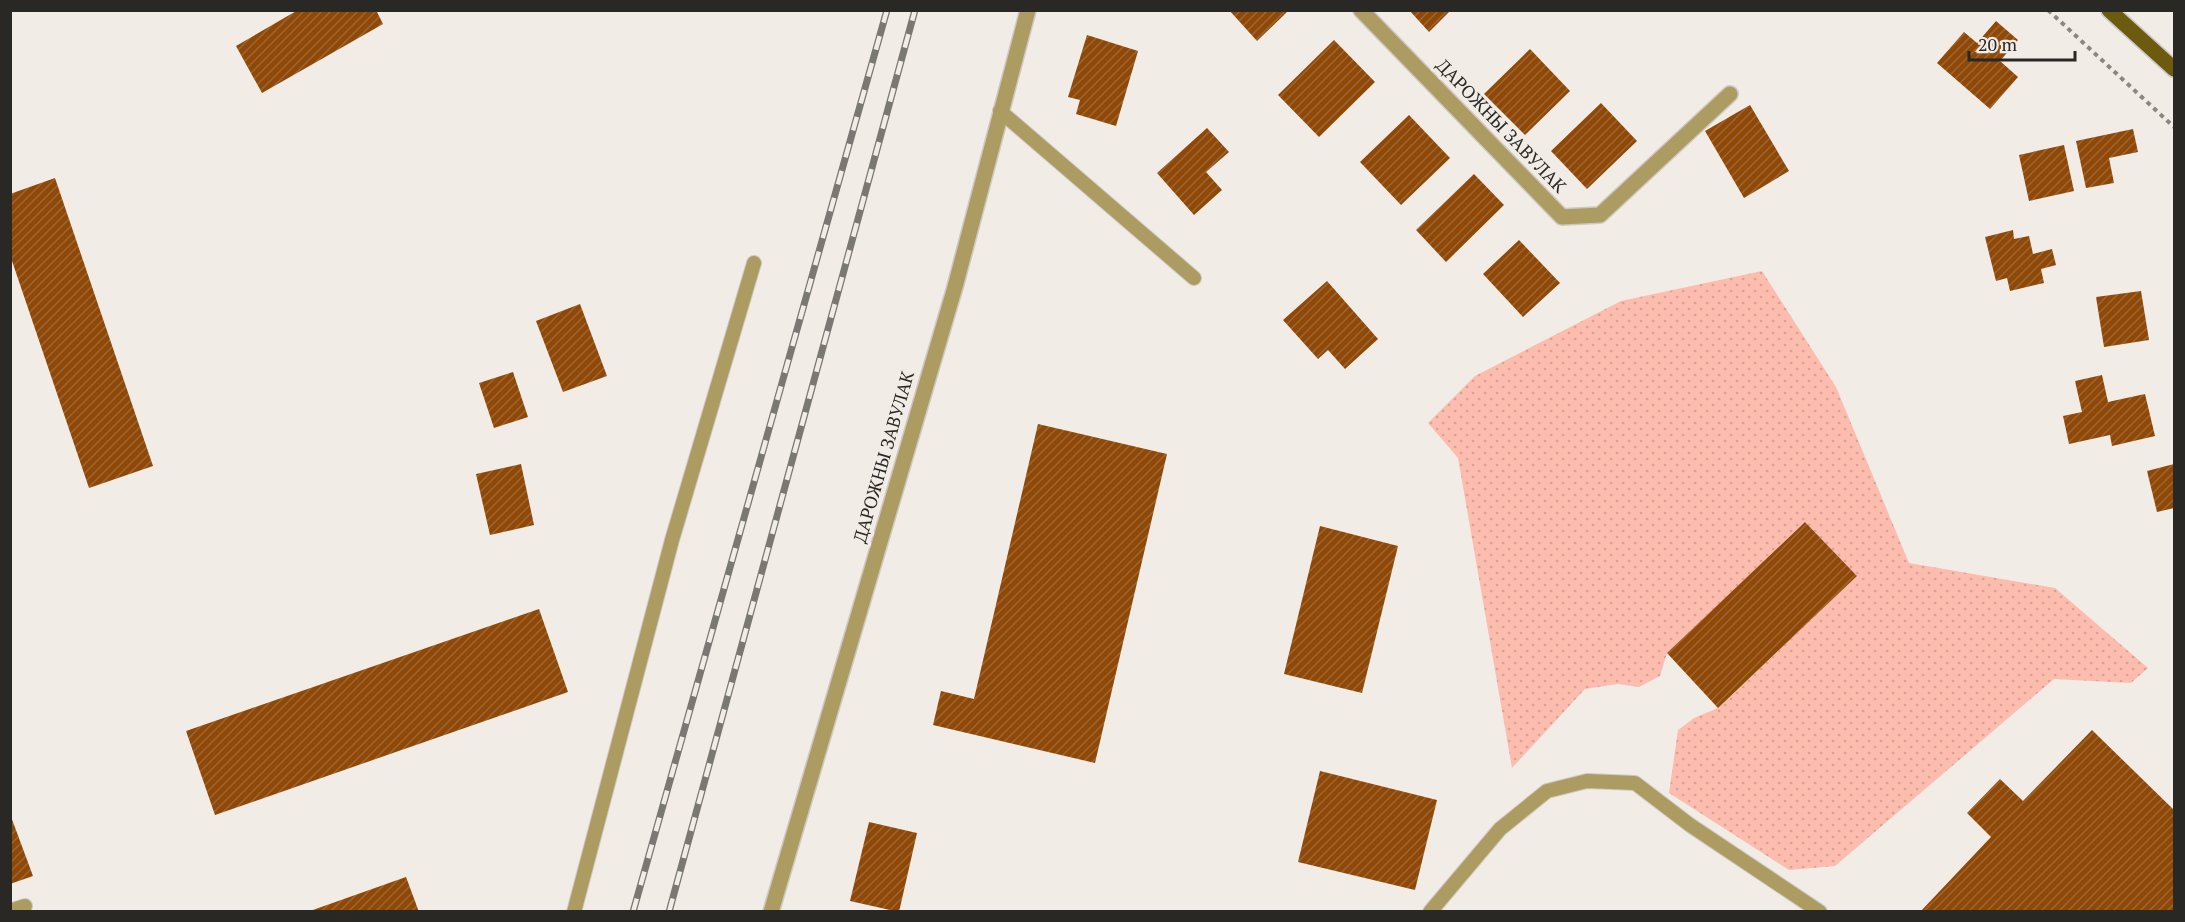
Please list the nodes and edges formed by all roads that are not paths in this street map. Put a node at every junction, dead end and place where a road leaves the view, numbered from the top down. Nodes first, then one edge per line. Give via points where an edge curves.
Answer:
1 (1028, 10) edge
2 (1361, 10) edge
3 (2109, 10) edge
4 (2175, 69) edge
5 (1730, 94) dead end
6 (1000, 111) junction
7 (754, 263) dead end
8 (1194, 278) dead end
9 (25, 906) dead end
10 (10, 911) edge
11 (574, 912) edge
12 (771, 912) edge
13 (1430, 912) edge
14 (1820, 912) edge

1 - 6 street, ДАРОЖНЫ ЗАВУЛАК
2 - 5 street, ДАРОЖНЫ ЗАВУЛАК via 1562,217 1600,215
3 - 4 main road
6 - 8 lane
6 - 12 street, ДАРОЖНЫ ЗАВУЛАК via 955,287
7 - 11 lane via 672,540
9 - 10 lane
13 - 14 lane via 1500,829 1546,791 1587,781 1635,783

